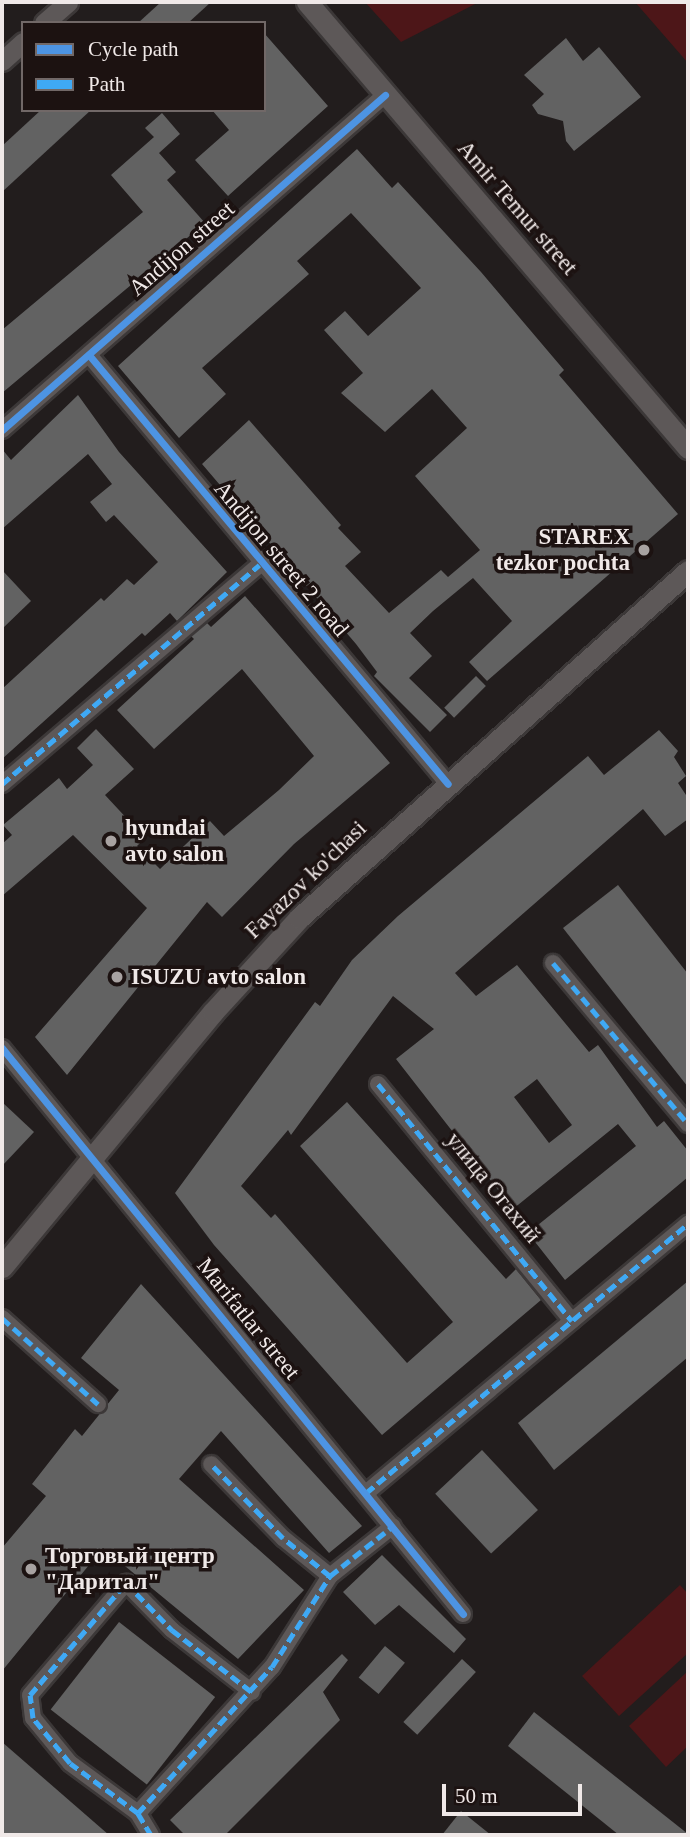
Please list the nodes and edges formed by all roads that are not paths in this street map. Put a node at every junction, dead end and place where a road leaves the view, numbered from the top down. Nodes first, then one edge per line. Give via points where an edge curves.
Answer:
1 (68, 2) edge
2 (307, 2) edge
3 (46, 21) edge
4 (21, 44) edge
5 (2, 61) edge
6 (385, 95) junction
7 (89, 355) junction
8 (2, 430) edge
9 (688, 449) edge
10 (259, 565) junction
11 (688, 571) edge
12 (2, 784) edge
13 (448, 785) junction
14 (553, 963) dead end
15 (2, 1048) edge
16 (378, 1084) dead end
17 (688, 1124) edge
18 (92, 1158) junction
19 (688, 1224) edge
20 (2, 1267) edge
21 (2, 1318) edge
22 (572, 1321) junction
23 (98, 1404) dead end
24 (211, 1464) dead end
25 (366, 1493) junction
26 (393, 1526) junction
27 (330, 1576) junction
28 (463, 1614) dead end
29 (251, 1692) junction
30 (138, 1813) junction
31 (151, 1835) edge

1 - 3 street
2 - 6 main road, Amir Temur street
4 - 5 street
6 - 7 street, Andijon street
6 - 9 main road, Amir Temur street
7 - 8 street, Andijon street
7 - 10 street, Andijon street 2 road
10 - 12 street, Andijon street 2 road
10 - 13 street, Andijon street 2 road
11 - 13 main road, Fayazov ko'chasi
13 - 18 main road, Fayazov ko'chasi via 299,918
14 - 17 street
15 - 18 street, Marifatlar street
16 - 22 street, улица Огахий
18 - 20 main road, Fayazov ko'chasi
18 - 25 street, Marifatlar street
19 - 22 street
21 - 23 street
22 - 25 street
24 - 27 street via 283,1538
25 - 26 street, Marifatlar street
26 - 27 street
26 - 28 street, Marifatlar street
27 - 29 street
29 - 30 street
29 - 30 street via 172,1630 126,1583 30,1695 33,1718 70,1763
30 - 31 street

